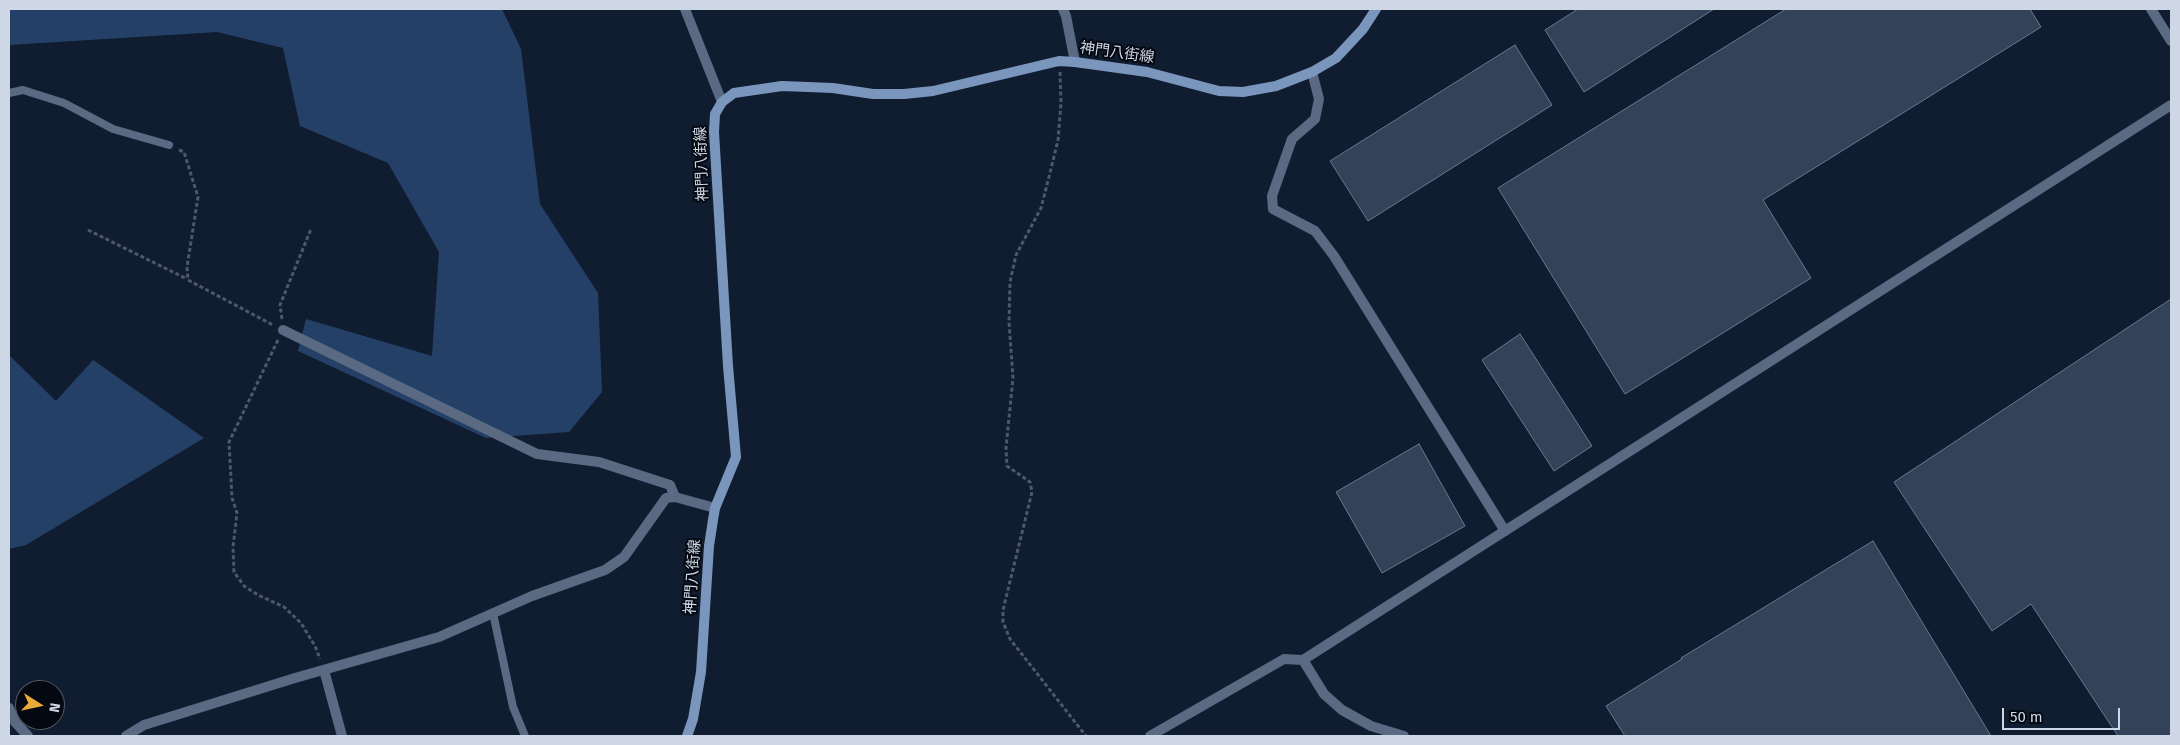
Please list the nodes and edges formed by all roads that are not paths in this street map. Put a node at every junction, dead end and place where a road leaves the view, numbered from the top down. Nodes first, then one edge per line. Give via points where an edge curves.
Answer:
1 (686, 9) edge
2 (1063, 9) edge
3 (1376, 9) edge
4 (2151, 9) edge
5 (2171, 41) edge
6 (1075, 62) junction
7 (1312, 72) junction
8 (9, 93) edge
9 (722, 102) junction
10 (2171, 105) edge
11 (169, 145) road end
12 (282, 330) road end
13 (675, 497) junction
14 (716, 508) junction
15 (1505, 531) junction
16 (493, 613) junction
17 (1303, 660) junction
18 (324, 670) junction
19 (9, 708) edge
20 (28, 736) edge
21 (126, 736) edge
22 (342, 736) edge
23 (525, 736) edge
24 (687, 736) edge
25 (1150, 736) edge
26 (1404, 736) edge

1 - 9 street
2 - 6 street
3 - 7 main road, 神門八街線 via 1363,29 1336,58
4 - 5 street
6 - 7 main road, 神門八街線 via 1147,72 1219,91 1243,92 1276,86
6 - 9 main road, 神門八街線 via 1059,61 933,91 873,94 782,86 734,93
7 - 15 street via 1319,99 1315,119 1292,139 1272,196 1273,209 1315,231 1334,256
8 - 11 lane via 23,90 64,103 113,129
9 - 14 main road, 神門八街線 via 715,114 714,132 736,457
10 - 15 street
12 - 13 street via 537,454 598,462 670,485
13 - 14 street
13 - 16 street via 666,498 624,557 605,570
14 - 24 main road, 神門八街線 via 709,546 701,672
15 - 17 street
16 - 18 street via 439,636
16 - 23 lane via 513,707
17 - 25 street via 1284,659
17 - 26 street via 1324,694 1342,710 1371,726
18 - 21 street via 144,725
18 - 22 street
19 - 20 street via 15,722

